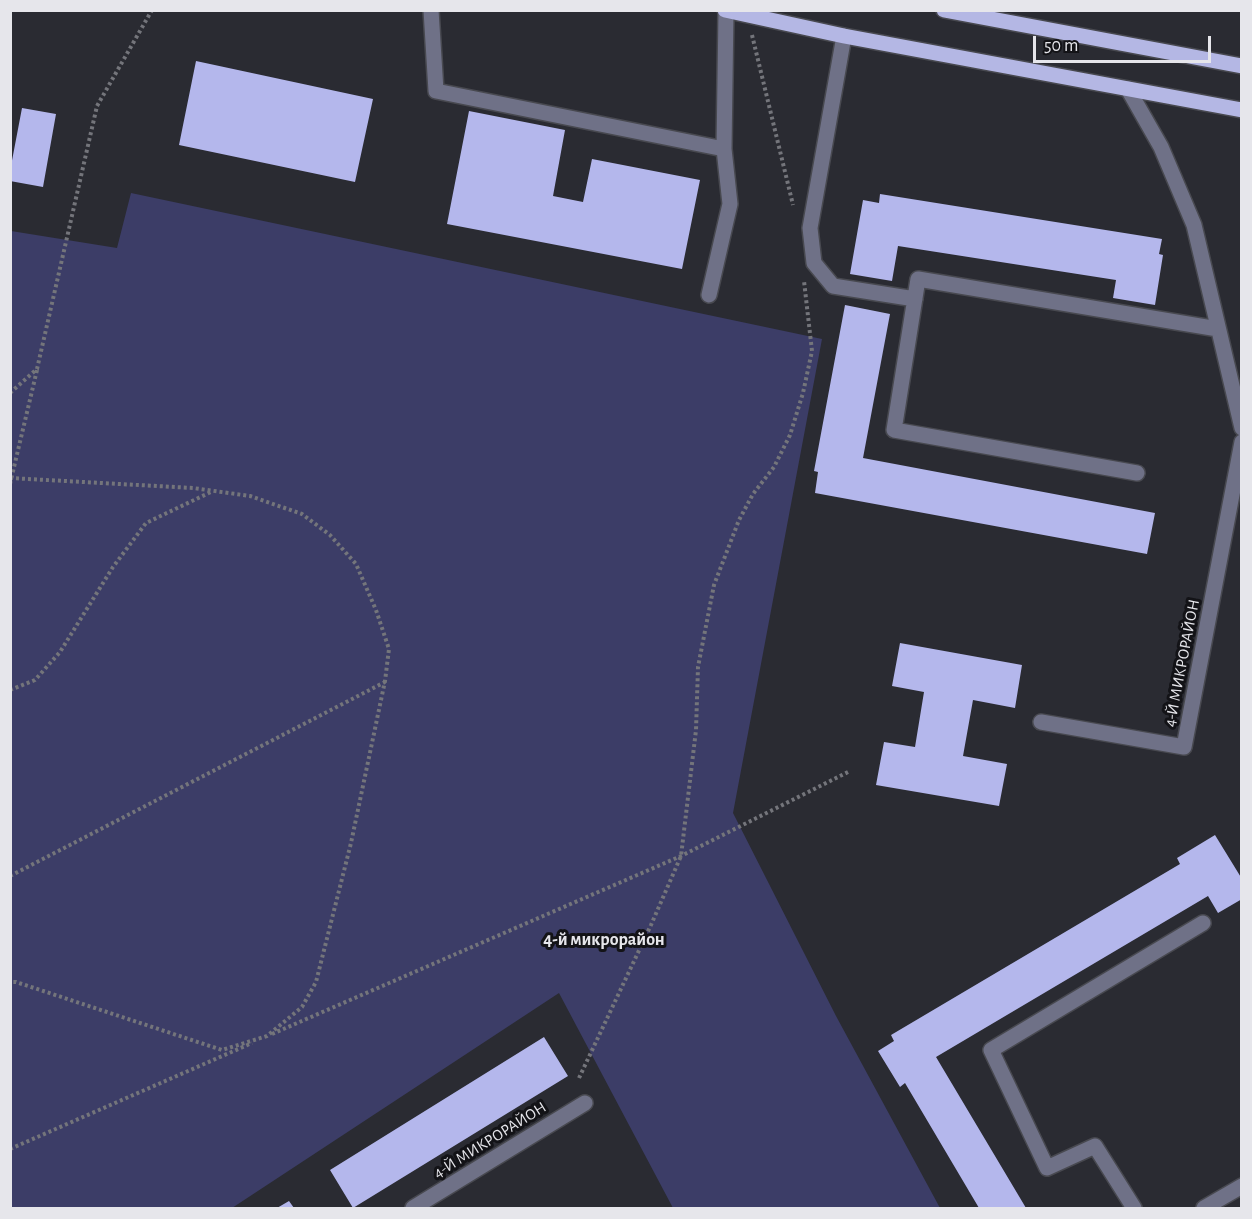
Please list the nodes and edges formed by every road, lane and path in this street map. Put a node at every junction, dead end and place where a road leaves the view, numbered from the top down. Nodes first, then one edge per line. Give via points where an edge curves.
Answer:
1 (152, 10) edge
2 (431, 10) edge
3 (944, 10) edge
4 (725, 11) edge
5 (752, 31) dead end
6 (844, 36) junction
7 (1242, 66) edge
8 (1128, 89) junction
9 (1242, 110) edge
10 (724, 149) junction
11 (794, 210) dead end
12 (803, 276) dead end
13 (709, 295) dead end
14 (915, 299) junction
15 (1218, 329) junction
16 (37, 369) junction
17 (10, 393) edge
18 (1242, 428) edge
19 (1242, 442) edge
20 (1239, 469) edge
21 (1137, 473) dead end
22 (11, 478) edge
23 (10, 484) edge
24 (213, 491) junction
25 (385, 681) junction
26 (10, 690) edge
27 (1041, 722) dead end
28 (848, 772) dead end
29 (681, 856) junction
30 (10, 876) edge
31 (1203, 923) dead end
32 (12, 981) edge
33 (267, 1036) junction
34 (579, 1078) dead end
35 (585, 1103) dead end
36 (10, 1149) edge
37 (1242, 1186) edge
38 (413, 1209) edge
39 (1134, 1209) edge
40 (1204, 1209) edge

1 - 16 path via 97,106
2 - 10 lane via 436,91
3 - 7 main road
4 - 6 main road
4 - 10 lane
5 - 11 path
6 - 8 main road
6 - 14 lane via 810,228 814,264 833,286
8 - 9 main road
8 - 15 lane via 1161,147 1194,225
10 - 13 lane via 730,204
12 - 29 path via 812,351 790,435 739,520 714,585 698,667 696,730
14 - 15 lane via 918,279
14 - 21 lane via 894,430
15 - 18 lane
16 - 17 path
16 - 22 path
19 - 20 lane, 4-Й МИКРОРАЙОН
20 - 27 lane, 4-Й МИКРОРАЙОН via 1184,747
22 - 23 path
22 - 24 path
24 - 25 path via 250,495 279,504 302,513 330,535 356,564 376,610 389,649
24 - 26 path via 146,523 113,567 60,652 35,680
25 - 30 path
25 - 33 path via 351,843 316,982 302,1007
28 - 29 path
29 - 33 path
29 - 34 path
31 - 39 lane via 991,1050 1047,1168 1095,1146
32 - 33 path via 222,1050
33 - 36 path
35 - 38 lane, 4-Й МИКРОРАЙОН
37 - 40 lane

